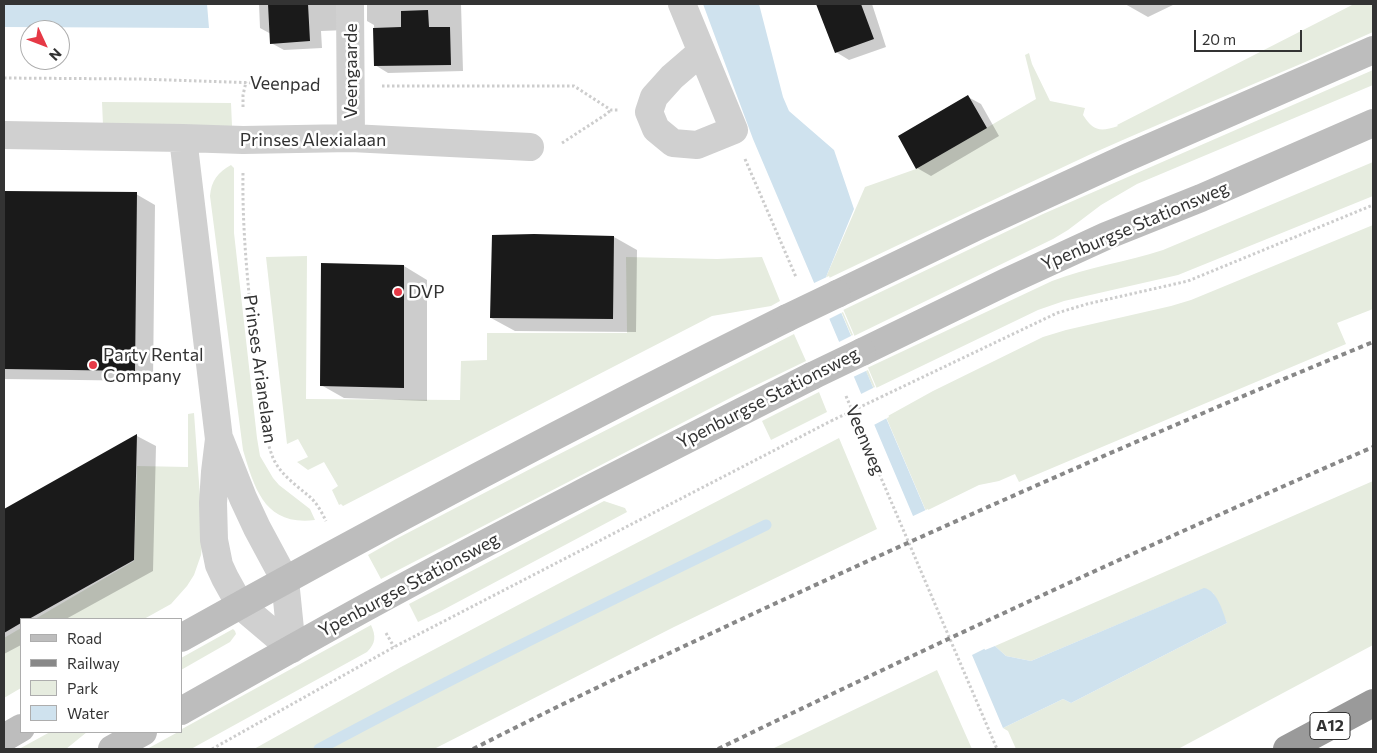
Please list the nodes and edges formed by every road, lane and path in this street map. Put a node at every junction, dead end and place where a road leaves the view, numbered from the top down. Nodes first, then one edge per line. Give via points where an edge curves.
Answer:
1 (350, 4) edge
2 (682, 4) edge
3 (1373, 50) edge
4 (701, 52) junction
5 (4, 78) edge
6 (246, 82) junction
7 (351, 86) junction
8 (610, 110) junction
9 (649, 112) junction
10 (1373, 123) edge
11 (734, 130) junction
12 (4, 135) edge
13 (183, 138) junction
14 (351, 138) junction
15 (243, 140) junction
16 (530, 147) joint
17 (1373, 205) edge
18 (797, 280) dead end
19 (846, 395) dead end
20 (219, 439) junction
21 (341, 549) junction
22 (285, 580) junction
23 (371, 604) junction
24 (240, 606) junction
25 (182, 637) edge
26 (292, 648) junction
27 (394, 648) junction
28 (1373, 704) edge
29 (182, 709) edge
30 (20, 729) edge
31 (141, 733) edge
32 (4, 738) edge
33 (112, 749) edge
34 (212, 749) edge
35 (997, 749) edge
36 (1287, 749) edge

1 - 7 street, Veengaarde
2 - 4 street
3 - 21 main road, bridge via 1103,169 837,294 517,455
4 - 9 street via 654,97
4 - 11 street
5 - 6 path, Veenpad
6 - 7 path, Veenpad
6 - 15 path, Prinses Arianelaan
7 - 8 path, Veenpad via 574,86
7 - 14 street, Veengaarde
8 - 9 path
8 - 16 path via 557,146
9 - 11 street via 656,129 673,143 697,145
10 - 23 main road, Ypenburgse Stationsweg, bridge via 1106,236 812,376
11 - 18 path
12 - 13 street, Prinses Alexialaan
13 - 15 street, Prinses Alexialaan
13 - 20 street
14 - 15 street, Prinses Alexialaan
14 - 16 street, Prinses Alexialaan
15 - 21 path, Prinses Arianelaan via 242,212 246,270 264,428 274,460 292,483 315,502
17 - 27 path, bridge via 1188,281 1057,313 831,421
19 - 35 path, Veenweg
20 - 22 street via 246,506
20 - 24 street via 213,488 215,548 222,573
21 - 22 main road
22 - 24 main road
22 - 26 street
23 - 26 main road, Ypenburgse Stationsweg
23 - 27 path
24 - 25 main road
24 - 26 street
26 - 29 main road, Ypenburgse Stationsweg
27 - 34 path
28 - 36 highway, A12
30 - 32 main road
31 - 33 main road

